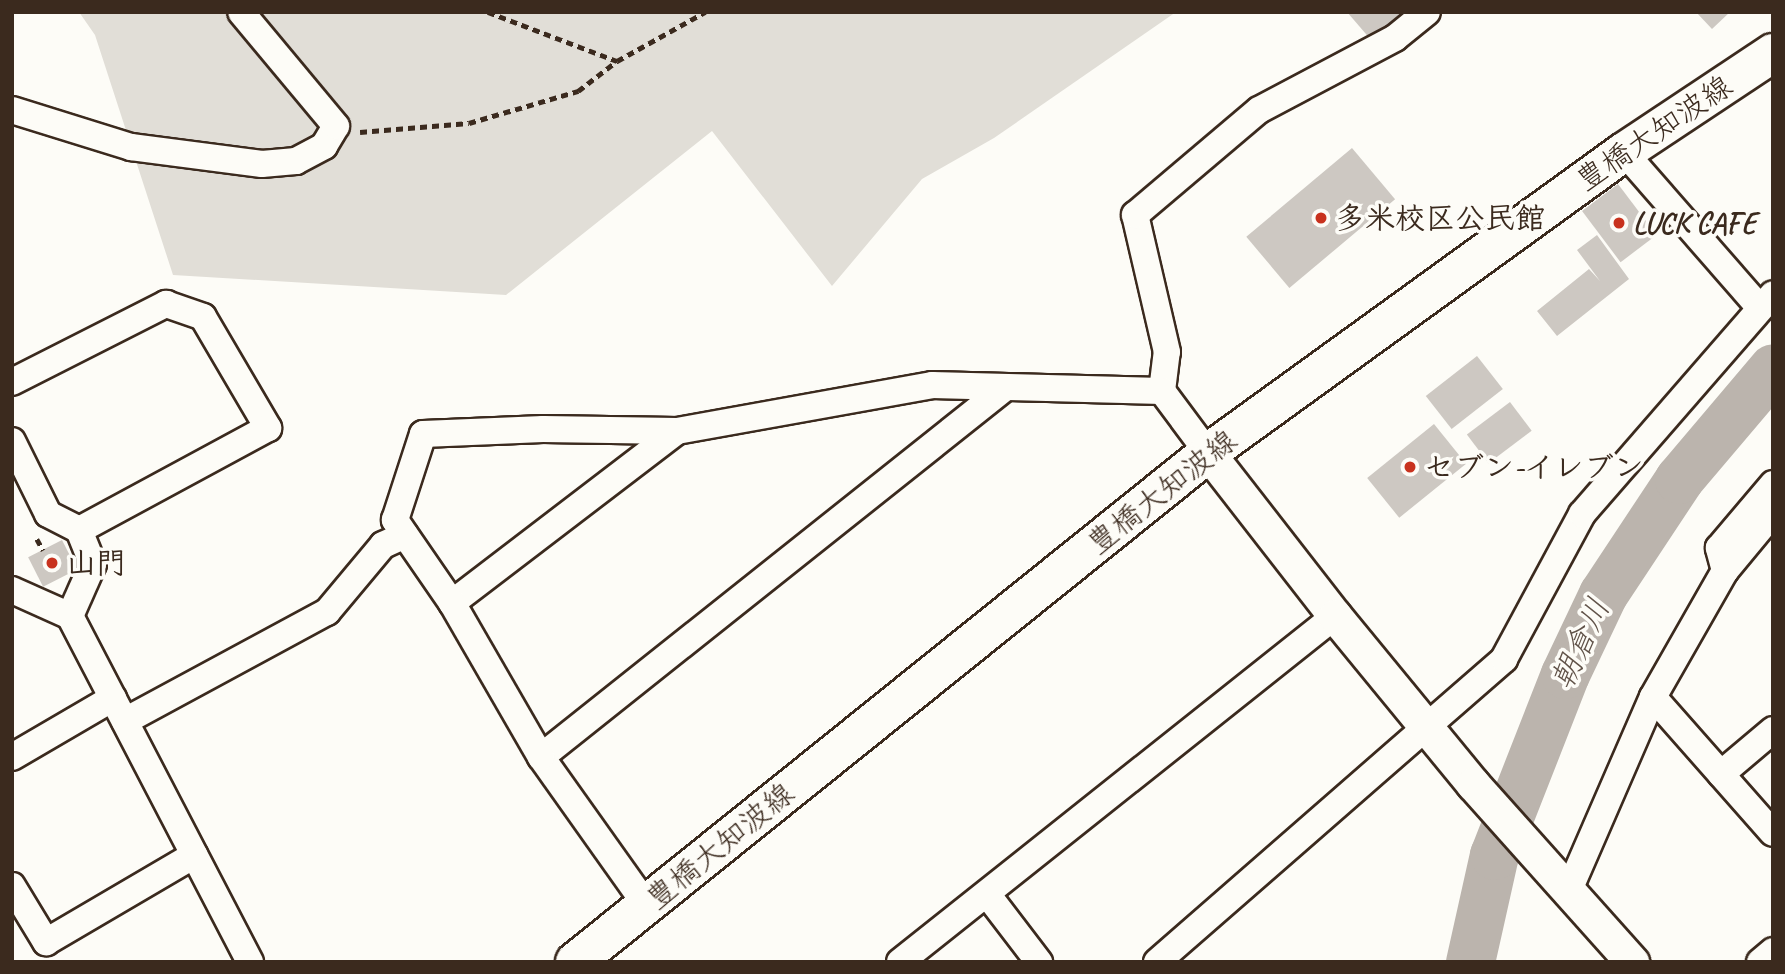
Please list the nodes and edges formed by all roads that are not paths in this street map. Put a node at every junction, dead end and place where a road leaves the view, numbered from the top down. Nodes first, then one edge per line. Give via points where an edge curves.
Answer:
1 (241, 12) edge
2 (1427, 12) edge
3 (1773, 53) edge
4 (12, 110) edge
5 (1624, 152) junction
6 (1766, 300) edge
7 (12, 382) edge
8 (1006, 387) junction
9 (1162, 391) junction
10 (677, 431) junction
11 (12, 441) edge
12 (1208, 453) junction
13 (1773, 484) edge
14 (1773, 513) edge
15 (79, 530) junction
16 (405, 535) junction
17 (1725, 571) junction
18 (12, 590) edge
19 (452, 603) junction
20 (70, 616) junction
21 (1335, 616) junction
22 (1653, 697) junction
23 (113, 698) junction
24 (125, 721) junction
25 (1425, 726) junction
26 (1773, 730) edge
27 (12, 757) edge
28 (541, 757) junction
29 (1721, 774) junction
30 (1773, 834) edge
31 (194, 855) junction
32 (1559, 879) junction
33 (12, 886) edge
34 (987, 894) junction
35 (646, 906) junction
36 (1773, 951) edge
37 (250, 962) edge
38 (575, 962) edge
39 (900, 962) edge
40 (1039, 962) edge
41 (1157, 962) edge
42 (1632, 962) edge
43 (1760, 962) edge

1 - 4 street via 336,126 324,146 296,161 262,163 131,147
2 - 9 street via 1395,38 1259,110 1135,215 1167,352
3 - 5 main road, 豊橋大知波線
5 - 6 street
5 - 12 main road, 豊橋大知波線
6 - 25 street via 1582,514 1504,659
7 - 15 street via 166,304 203,317 268,428
8 - 9 street
8 - 10 street via 932,386
8 - 28 street
9 - 12 street
10 - 16 street via 543,429 423,434 395,520
10 - 19 street
11 - 15 street via 48,514
12 - 21 street
12 - 35 main road, 豊橋大知波線
13 - 17 street via 1719,548
14 - 17 street
15 - 20 street via 93,564
16 - 19 street
16 - 24 street via 383,545 327,612
17 - 22 street
18 - 20 street
19 - 28 street
20 - 23 street
21 - 25 street
21 - 34 street
22 - 29 street
22 - 32 street
23 - 24 street
23 - 27 street
24 - 31 street
25 - 32 street
25 - 41 street
26 - 29 street
28 - 35 street
29 - 30 street
31 - 33 street via 46,942
31 - 37 street
32 - 42 street
34 - 39 street
34 - 40 street
35 - 38 main road, 豊橋大知波線
36 - 43 street

